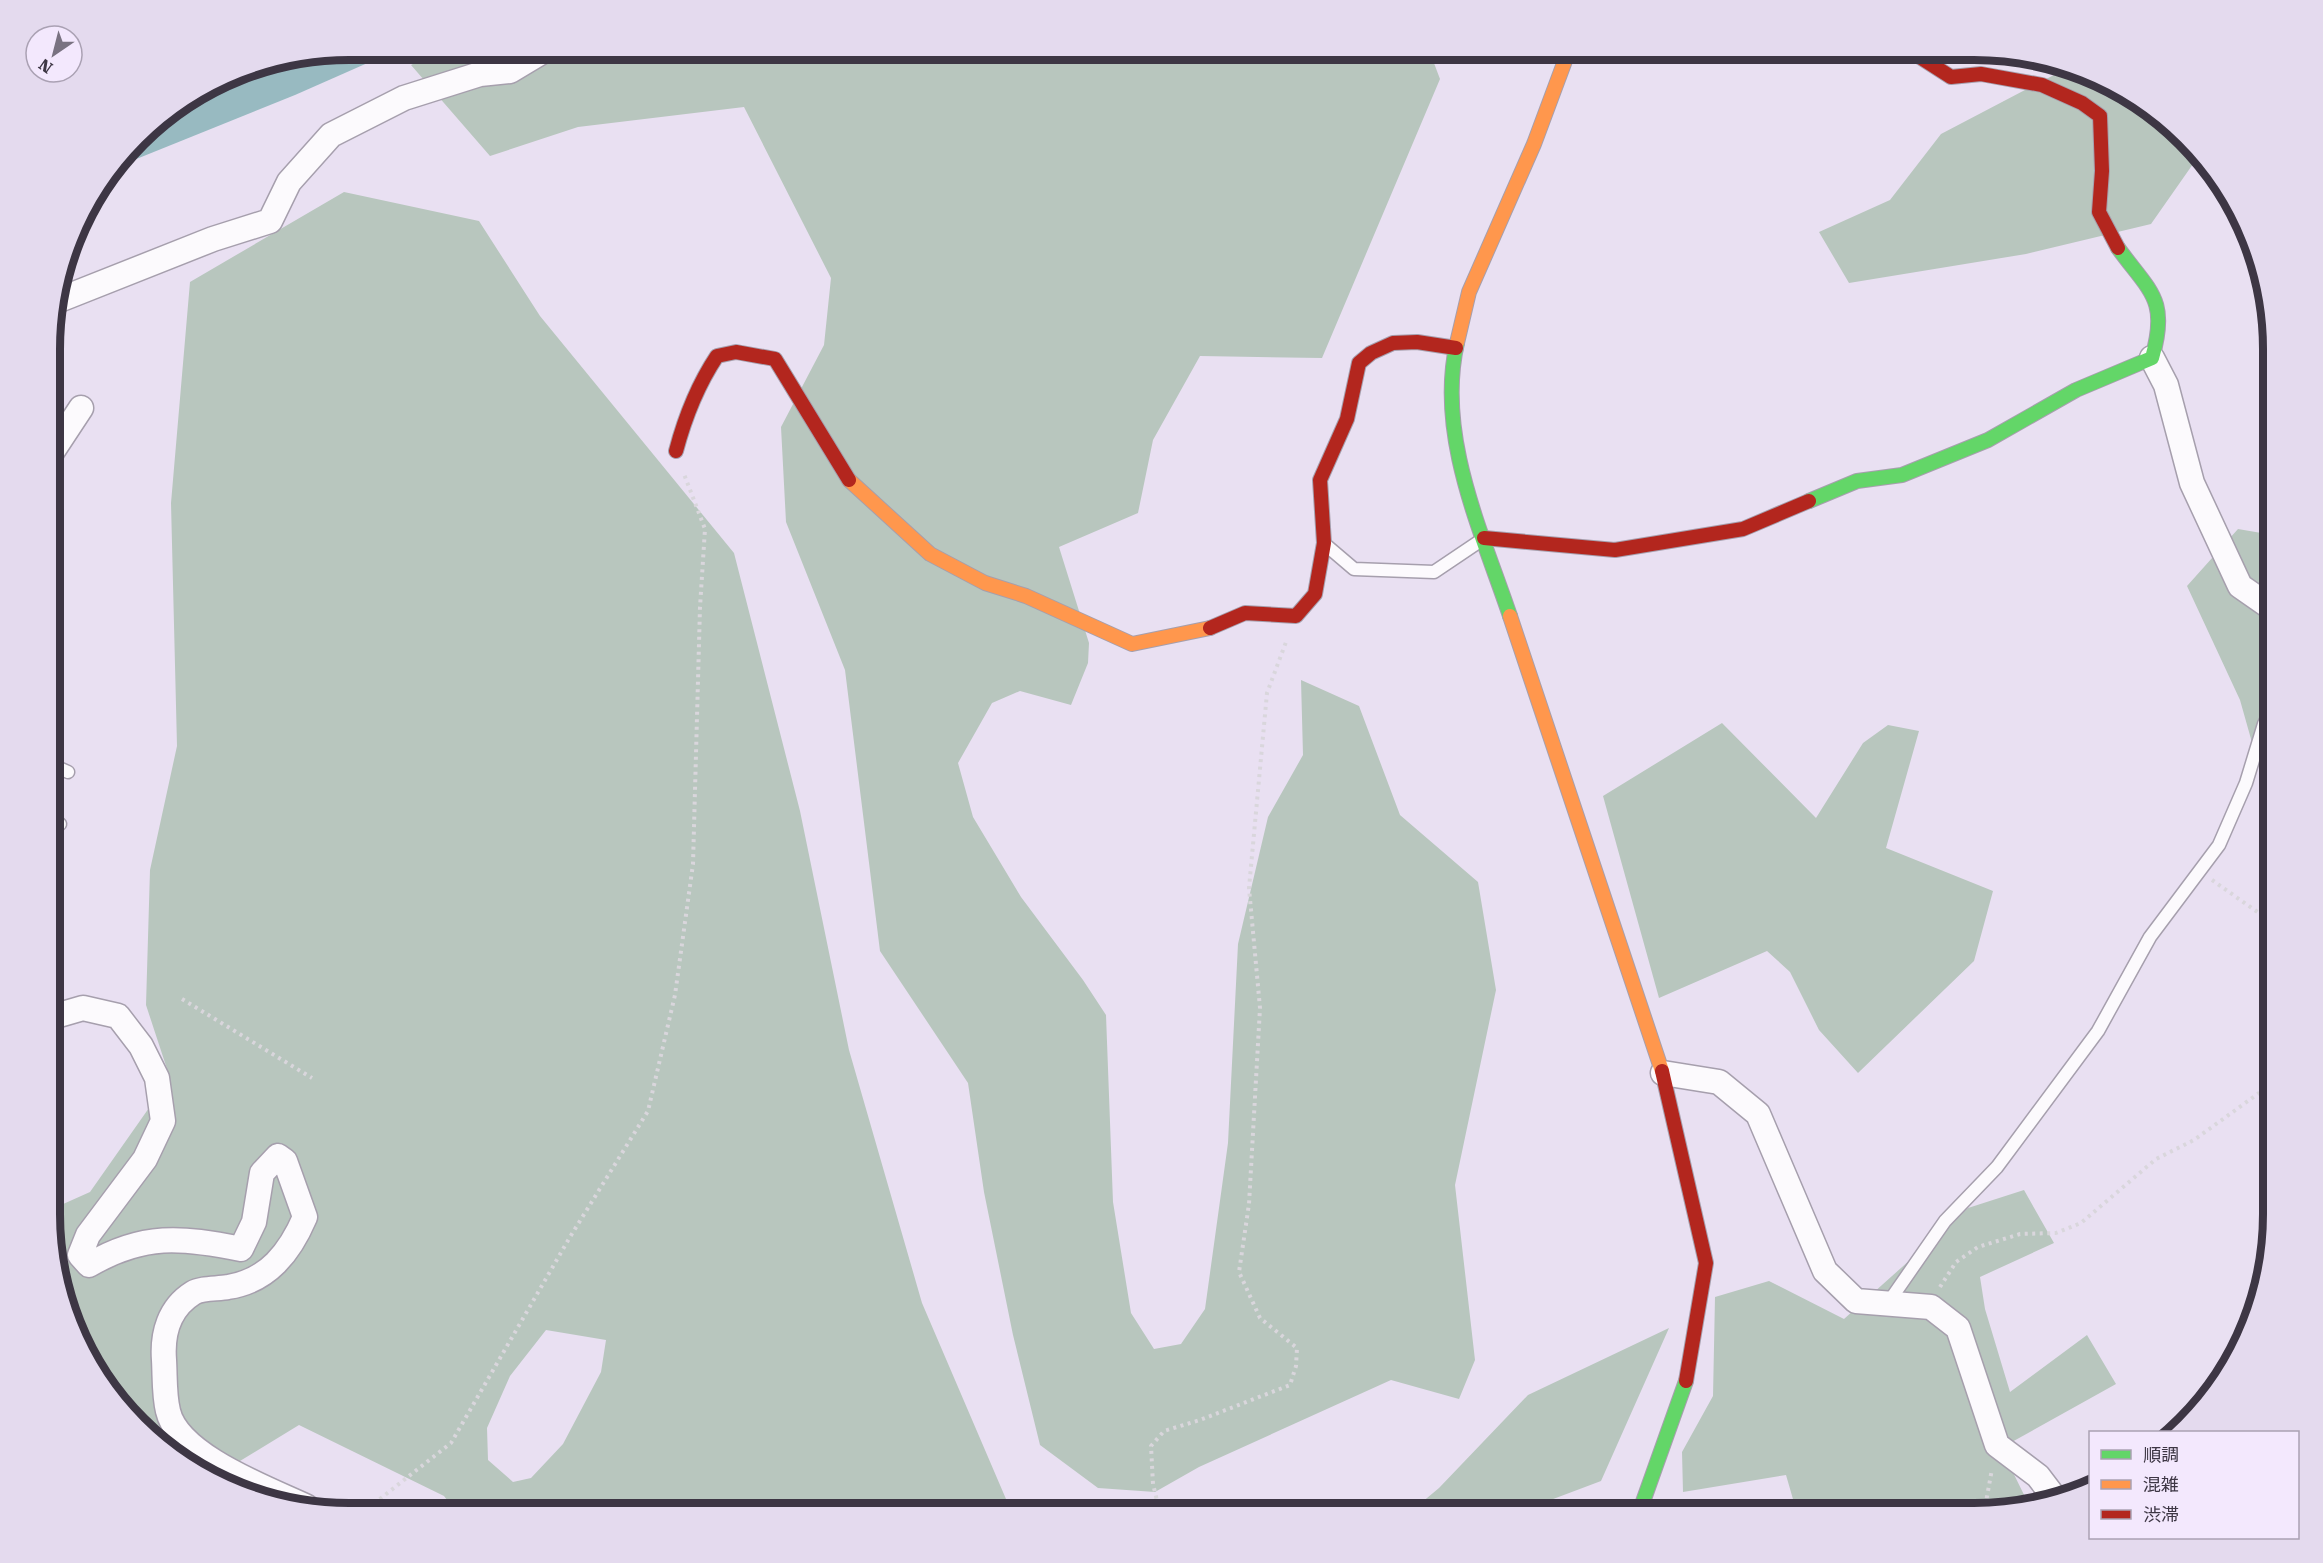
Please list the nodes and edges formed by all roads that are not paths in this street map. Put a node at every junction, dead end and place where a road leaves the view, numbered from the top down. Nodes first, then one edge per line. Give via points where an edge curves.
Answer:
1 (528, 60) edge
2 (1565, 60) edge
3 (1925, 60) edge
4 (65, 298) edge
5 (1456, 348) junction
6 (2152, 358) junction
7 (81, 408) dead end
8 (60, 435) edge
9 (676, 451) road end
10 (1484, 538) junction
11 (1324, 543) junction
12 (2263, 602) edge
13 (2263, 727) edge
14 (60, 768) edge
15 (68, 772) dead end
16 (60, 1019) edge
17 (1663, 1073) junction
18 (1888, 1303) junction
19 (2051, 1493) edge
20 (283, 1495) edge
21 (1643, 1503) edge

1 - 4 street via 510,71 480,74 404,98 331,135 290,182 270,221 213,239
2 - 5 street via 1534,144 1469,292
3 - 6 street via 1951,77 1981,74 2042,85 2100,116 2099,215 2115,244 2148,283 2160,316 2160,337
5 - 10 street via 1451,413 1454,435
5 - 11 street via 1409,340 1383,345 1359,363 1347,418 1320,480
6 - 10 street via 2076,390 1988,440 1902,475 1857,481 1743,529 1616,550
6 - 12 street via 2166,385 2192,483 2240,586
7 - 8 street
9 - 11 street via 700,379 717,356 736,352 775,359 849,482 930,554 985,583 1026,596 1132,644 1200,632 1245,613 1296,616 1315,594
10 - 11 lane via 1434,572 1354,569
10 - 17 street
13 - 18 lane via 2246,783 2219,845 2150,937 2098,1030 1997,1167 1945,1221
14 - 15 lane
16 - 20 street via 83,1008 118,1016 141,1046 157,1078 163,1121 145,1159 88,1235 81,1256 89,1265 140,1242 195,1239 241,1249 254,1222 262,1173 278,1156 285,1161 305,1217 294,1244 271,1270 242,1285 194,1292 170,1314 163,1349 168,1412 180,1433 207,1457
17 - 18 street via 1719,1082 1758,1113 1825,1271 1856,1301
17 - 21 street via 1706,1263 1685,1387
18 - 19 street via 1931,1307 1958,1328 1997,1445 2038,1476

